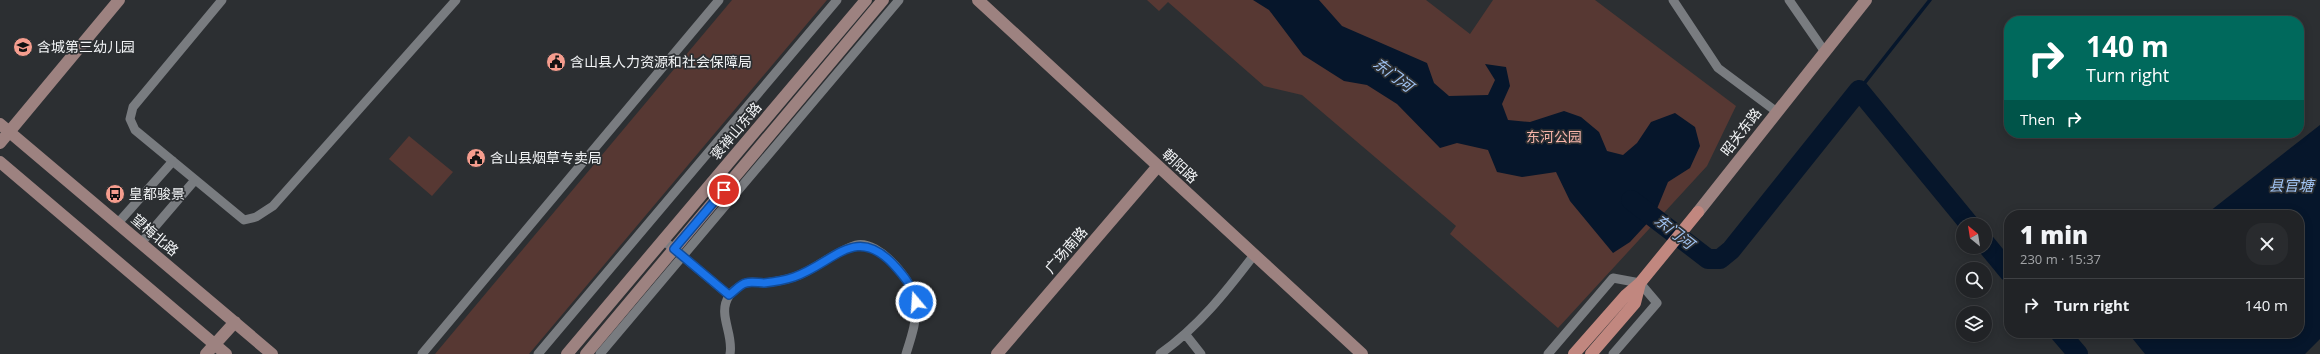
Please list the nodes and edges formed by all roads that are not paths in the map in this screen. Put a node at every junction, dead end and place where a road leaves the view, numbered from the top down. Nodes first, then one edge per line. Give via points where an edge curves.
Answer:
1 (119, 0) edge
2 (222, 0) edge
3 (456, 0) edge
4 (719, 0) edge
5 (837, 0) edge
6 (866, 0) edge
7 (883, 0) edge
8 (899, 0) edge
9 (978, 0) edge
10 (1673, 0) edge
11 (1789, 0) edge
12 (1866, 0) edge
13 (1825, 52) junction
14 (1777, 112) junction
15 (0, 124) edge
16 (10, 132) junction
17 (0, 144) edge
18 (173, 161) junction
19 (0, 162) edge
20 (1158, 166) junction
21 (195, 180) junction
22 (118, 223) junction
23 (663, 240) junction
24 (141, 243) junction
25 (678, 253) junction
26 (1254, 255) junction
27 (1640, 283) junction
28 (729, 295) junction
29 (235, 322) junction
30 (1186, 335) junction
31 (215, 344) junction
32 (206, 354) edge
33 (226, 354) edge
34 (272, 354) edge
35 (422, 354) edge
36 (538, 354) edge
37 (567, 354) edge
38 (586, 354) edge
39 (600, 354) edge
40 (730, 354) edge
41 (906, 354) edge
42 (997, 354) edge
43 (1160, 354) edge
44 (1201, 354) edge
45 (1362, 354) edge
46 (1548, 354) edge
47 (1574, 354) edge
48 (1591, 354) edge
49 (1613, 354) edge

1 - 16 main road
2 - 18 street via 133,107 130,119 135,130
3 - 21 street via 273,206 256,218 244,220
4 - 35 street
5 - 36 street
6 - 23 main road, 褒禅山东路
7 - 25 main road, 褒禅山东路
8 - 25 street
9 - 20 main road, 朝阳路
10 - 14 street via 1718,68
11 - 13 street
12 - 13 main road, 昭关东路
13 - 14 main road, 昭关东路
14 - 27 main road, 昭关东路
15 - 16 main road, 望梅北路
16 - 17 main road
16 - 22 main road, 望梅北路
18 - 21 street
18 - 22 street
19 - 31 main road
20 - 26 main road, 朝阳路
20 - 42 main road, 广场南路
21 - 24 street
22 - 24 main road, 望梅北路
23 - 25 street
23 - 37 main road, 褒禅山东路
24 - 29 main road, 望梅北路
25 - 28 street
25 - 38 main road, 褒禅山东路
25 - 39 street
26 - 30 street via 1222,296
26 - 45 main road, 朝阳路
27 - 46 street via 1613,278
27 - 47 main road, 昭关东路 via 1626,295
27 - 48 main road, 昭关东路 via 1634,303
27 - 49 street via 1657,303
28 - 40 street via 724,315 732,343
28 - 41 street via 746,283 765,283 794,277 857,245 873,248 885,256 912,287 916,302 916,319
29 - 31 main road
29 - 34 main road, 望梅北路
30 - 43 street
30 - 44 street
31 - 32 main road
31 - 33 main road

